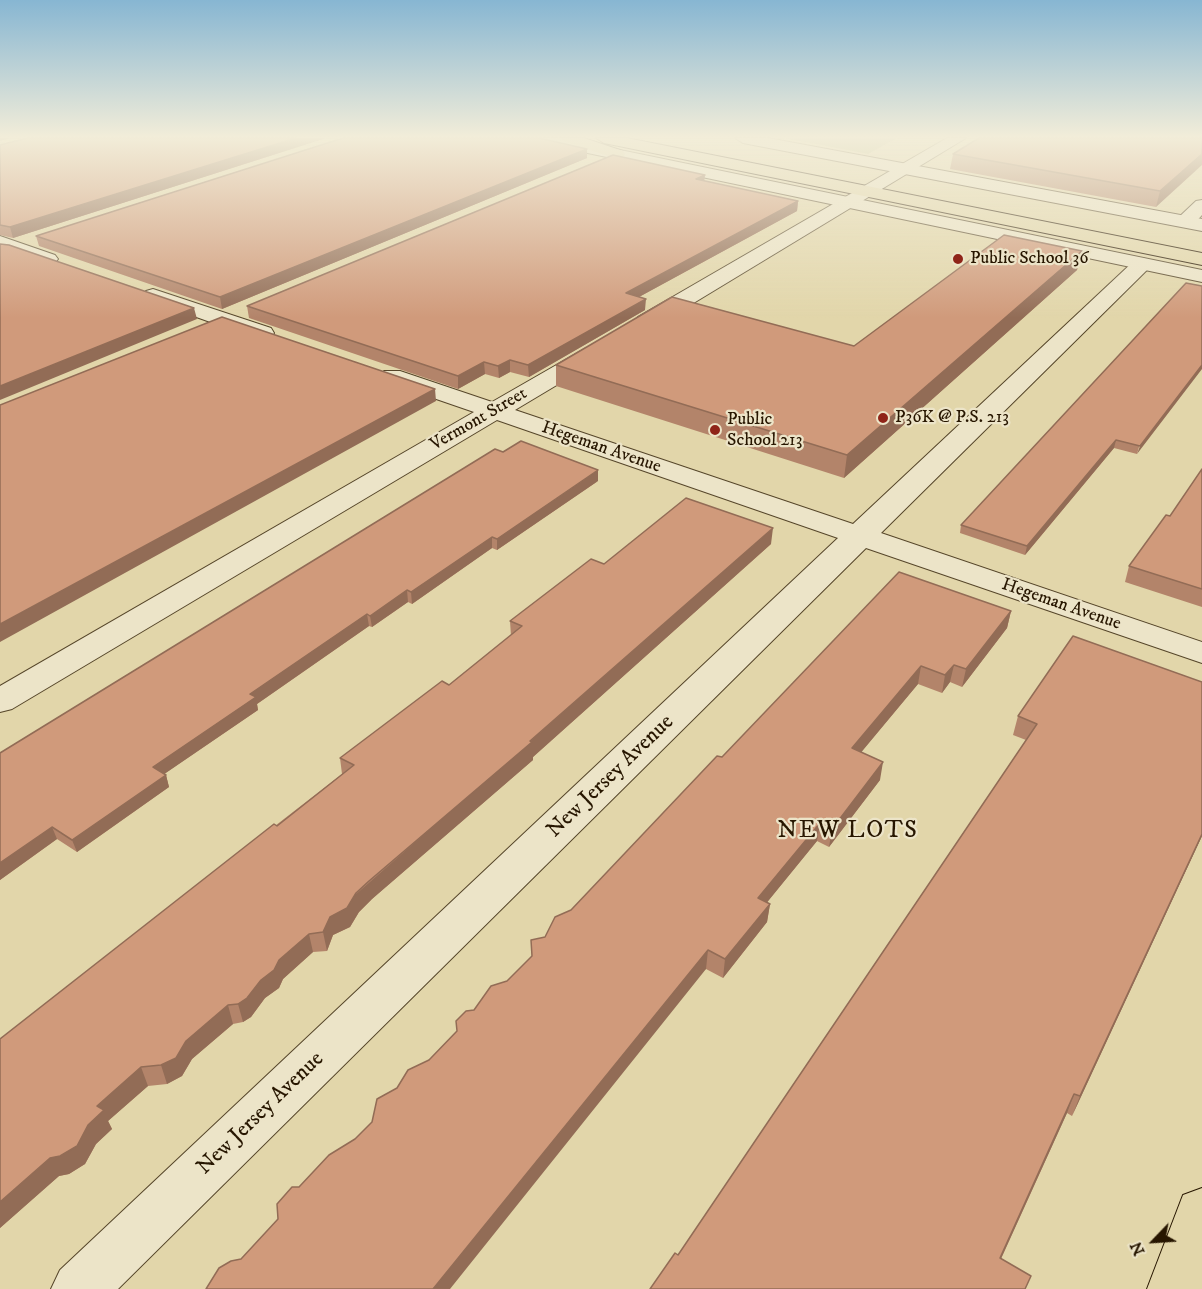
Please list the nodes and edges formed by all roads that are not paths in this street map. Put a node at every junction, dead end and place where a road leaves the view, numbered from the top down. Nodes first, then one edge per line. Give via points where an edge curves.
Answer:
1 (829, 198) edge
2 (857, 198) edge
3 (903, 198) edge
4 (987, 198) edge
5 (1058, 198) edge
6 (849, 203) junction
7 (1202, 205) edge
8 (979, 214) junction
9 (1193, 224) edge
10 (44, 237) edge
11 (1202, 240) edge
12 (4, 247) edge
13 (1202, 259) edge
14 (1133, 262) junction
15 (75, 268) edge
16 (1202, 276) edge
17 (131, 287) edge
18 (248, 308) edge
19 (223, 319) junction
20 (632, 330) edge
21 (193, 331) edge
22 (289, 341) edge
23 (611, 343) edge
24 (367, 368) edge
25 (495, 411) junction
26 (860, 536) junction
27 (1202, 653) edge
28 (0, 701) edge
29 (1202, 1214) edge
30 (80, 1289) edge
31 (1175, 1289) edge

1 - 6 street
2 - 6 street
3 - 8 main road
4 - 11 main road
5 - 9 street
6 - 14 street
6 - 20 street
7 - 9 street
8 - 13 main road
8 - 14 main road
10 - 12 street
12 - 15 street
14 - 16 street
14 - 26 street, New Jersey Avenue
17 - 19 street
18 - 19 street
19 - 21 street
19 - 22 street
23 - 25 street, Vermont Street
24 - 25 street, Hegeman Avenue
25 - 26 street, Hegeman Avenue
25 - 28 street, Vermont Street
26 - 27 street, Hegeman Avenue
26 - 30 street, New Jersey Avenue
29 - 31 main road

